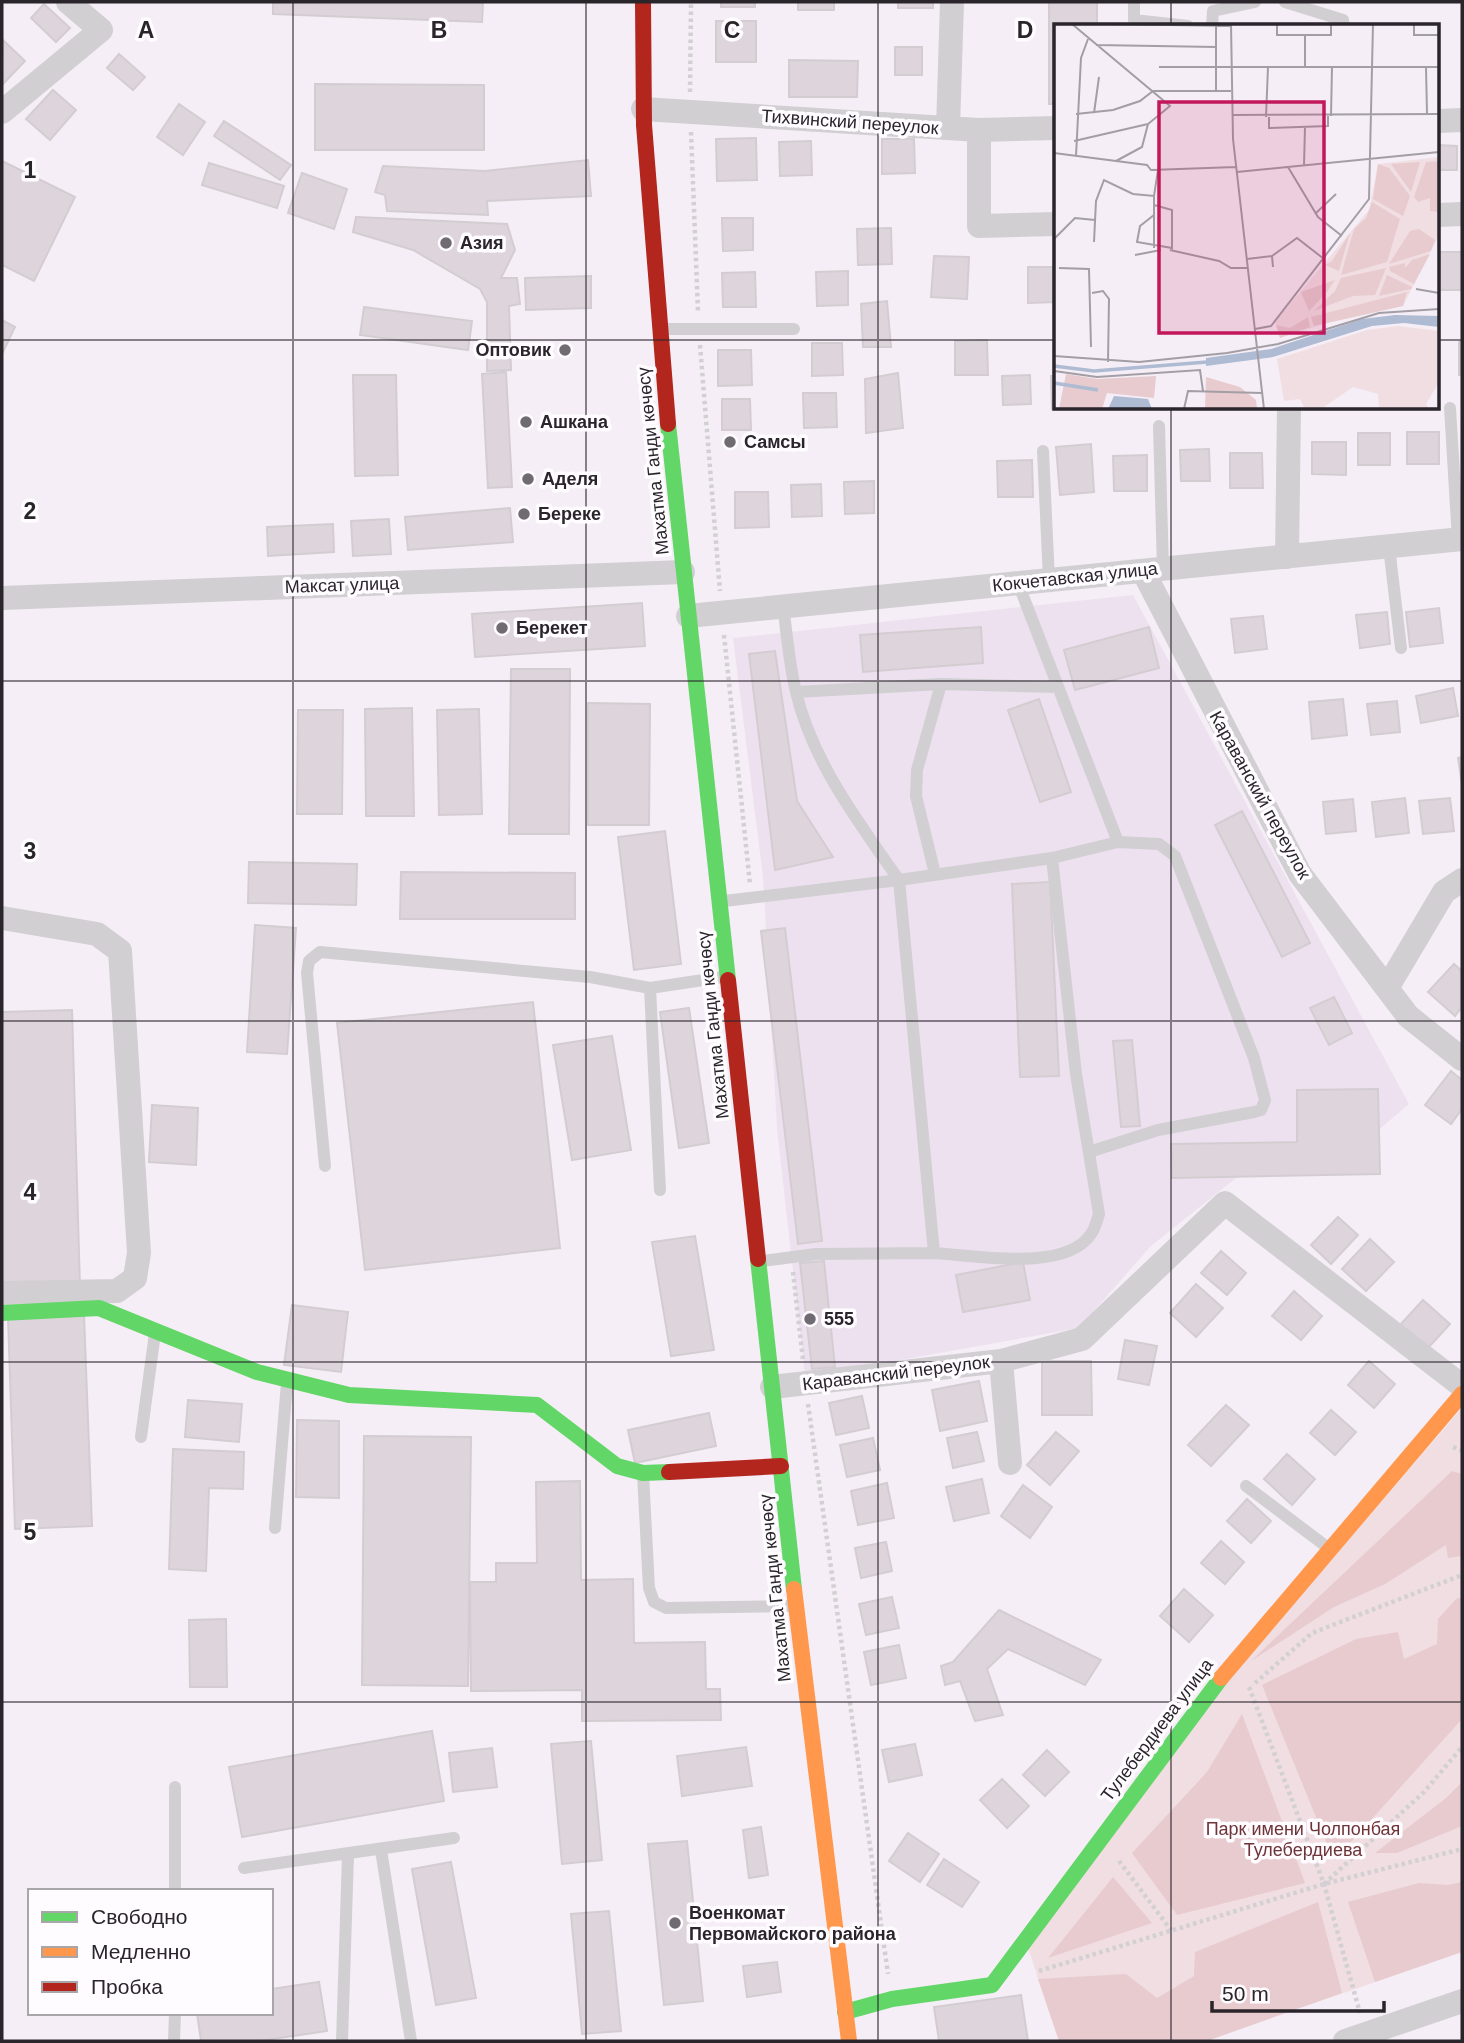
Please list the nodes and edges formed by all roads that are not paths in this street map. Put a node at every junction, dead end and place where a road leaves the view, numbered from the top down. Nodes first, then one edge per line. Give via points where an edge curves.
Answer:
1 (68, 2) edge
2 (642, 2) edge
3 (952, 2) edge
4 (1134, 2) edge
5 (1255, 2) edge
6 (1285, 2) edge
7 (1170, 24) edge
8 (1212, 24) edge
9 (1343, 24) edge
10 (643, 109) junction
11 (2, 113) edge
12 (1462, 120) edge
13 (1440, 121) edge
14 (948, 128) junction
15 (1054, 128) edge
16 (979, 130) junction
17 (1462, 214) edge
18 (1440, 215) edge
19 (1054, 224) edge
20 (659, 329) junction
21 (794, 329) dead end
22 (1450, 408) dead end
23 (1289, 410) edge
24 (1159, 426) dead end
25 (1043, 451) dead end
26 (1460, 540) edge
27 (1388, 547) junction
28 (1287, 556) junction
29 (1153, 570) junction
30 (683, 572) junction
31 (1049, 580) junction
32 (1018, 583) junction
33 (2, 598) edge
34 (783, 606) junction
35 (688, 616) junction
36 (1401, 648) dead end
37 (941, 684) junction
38 (1058, 687) junction
39 (796, 692) junction
40 (1118, 842) junction
41 (1052, 858) junction
42 (935, 874) junction
43 (899, 880) junction
44 (1462, 880) edge
45 (719, 902) junction
46 (2, 918) edge
47 (727, 976) junction
48 (650, 988) junction
49 (1387, 988) junction
50 (1462, 1059) edge
51 (1089, 1152) junction
52 (325, 1166) dead end
53 (660, 1190) dead end
54 (934, 1253) junction
55 (758, 1262) junction
56 (2, 1293) edge
57 (2, 1313) edge
58 (155, 1332) junction
59 (1001, 1361) junction
60 (287, 1379) junction
61 (1462, 1386) edge
62 (772, 1387) junction
63 (1462, 1394) edge
64 (141, 1437) dead end
65 (1010, 1463) dead end
66 (781, 1466) junction
67 (643, 1473) junction
68 (1246, 1486) dead end
69 (275, 1528) dead end
70 (1329, 1548) junction
71 (796, 1606) junction
72 (176, 1787) dead end
73 (454, 1838) dead end
74 (381, 1850) junction
75 (348, 1855) junction
76 (244, 1868) dead end
77 (175, 1889) edge
78 (1462, 2001) edge
79 (845, 2012) junction
80 (174, 2015) edge
81 (1355, 2038) edge
82 (174, 2041) edge
83 (342, 2041) edge
84 (411, 2041) edge
85 (849, 2041) edge

1 - 11 street via 101,30
2 - 10 main road, Махатма Ганди көчөсү
3 - 14 street
4 - 7 lane via 1134,20
5 - 8 lane via 1213,11
6 - 9 lane via 1343,20
10 - 14 street, Тихвинский переулок
10 - 20 main road, Махатма Ганди көчөсү
12 - 13 street
14 - 16 street, Тихвинский переулок
15 - 16 street, Тихвинский переулок
16 - 19 street via 979,226
17 - 18 street
20 - 21 lane
20 - 30 main road, Махатма Ганди көчөсү
22 - 26 lane
23 - 28 street
24 - 29 lane
25 - 31 lane
26 - 27 street, Кокчетавская улица
27 - 28 street, Кокчетавская улица
27 - 36 lane
28 - 29 street, Кокчетавская улица
29 - 31 street, Кокчетавская улица
29 - 49 street, Караванский переулок via 1163,615 1300,874
30 - 33 street, Максат улица
30 - 35 main road, Махатма Ганди көчөсү
31 - 32 street, Кокчетавская улица
32 - 34 street, Кокчетавская улица
32 - 38 lane
34 - 35 street, Кокчетавская улица
34 - 39 lane
35 - 45 main road, Махатма Ганди көчөсү
37 - 38 lane
37 - 39 lane
37 - 42 lane via 917,770 916,796
38 - 40 lane
39 - 43 lane via 808,730 848,807
40 - 41 lane
40 - 51 lane via 1158,844 1175,856 1254,1058 1265,1100 1264,1107 1254,1112 1158,1130
41 - 42 lane
41 - 51 lane
42 - 43 lane
43 - 45 lane
43 - 54 lane
44 - 49 street via 1444,892
45 - 47 main road, Махатма Ганди көчөсү
46 - 56 street via 97,934 120,951 139,1253 135,1278 117,1290
47 - 48 lane
47 - 55 main road, Махатма Ганди көчөсү
48 - 52 lane via 590,977 320,952 309,961 307,973
48 - 53 lane
49 - 50 street, Караванский переулок via 1408,1016
51 - 54 lane via 1099,1214 1091,1236 1068,1251 1034,1259
54 - 55 lane via 816,1254
55 - 62 main road, Махатма Ганди көчөсү
57 - 58 main road via 99,1308
58 - 60 main road
58 - 64 lane
59 - 61 street via 1082,1339 1226,1203
59 - 62 street, Караванский переулок
59 - 65 street, Караванский переулок
60 - 67 main road via 349,1395 537,1405 617,1466
60 - 69 lane
62 - 66 main road, Махатма Ганди көчөсү
63 - 70 main road, Тулебердиева улица
66 - 67 main road
66 - 71 main road, Махатма Ганди көчөсү
67 - 71 lane via 649,1588 654,1602 666,1608
68 - 70 lane
70 - 79 main road, Тулебердиева улица via 1236,1658 992,1985
71 - 79 main road, Махатма Ганди көчөсү
72 - 77 lane
73 - 74 lane
74 - 75 lane
74 - 84 lane
75 - 76 lane
75 - 83 lane
78 - 81 street
79 - 85 main road, Махатма Ганди көчөсү
80 - 82 lane

